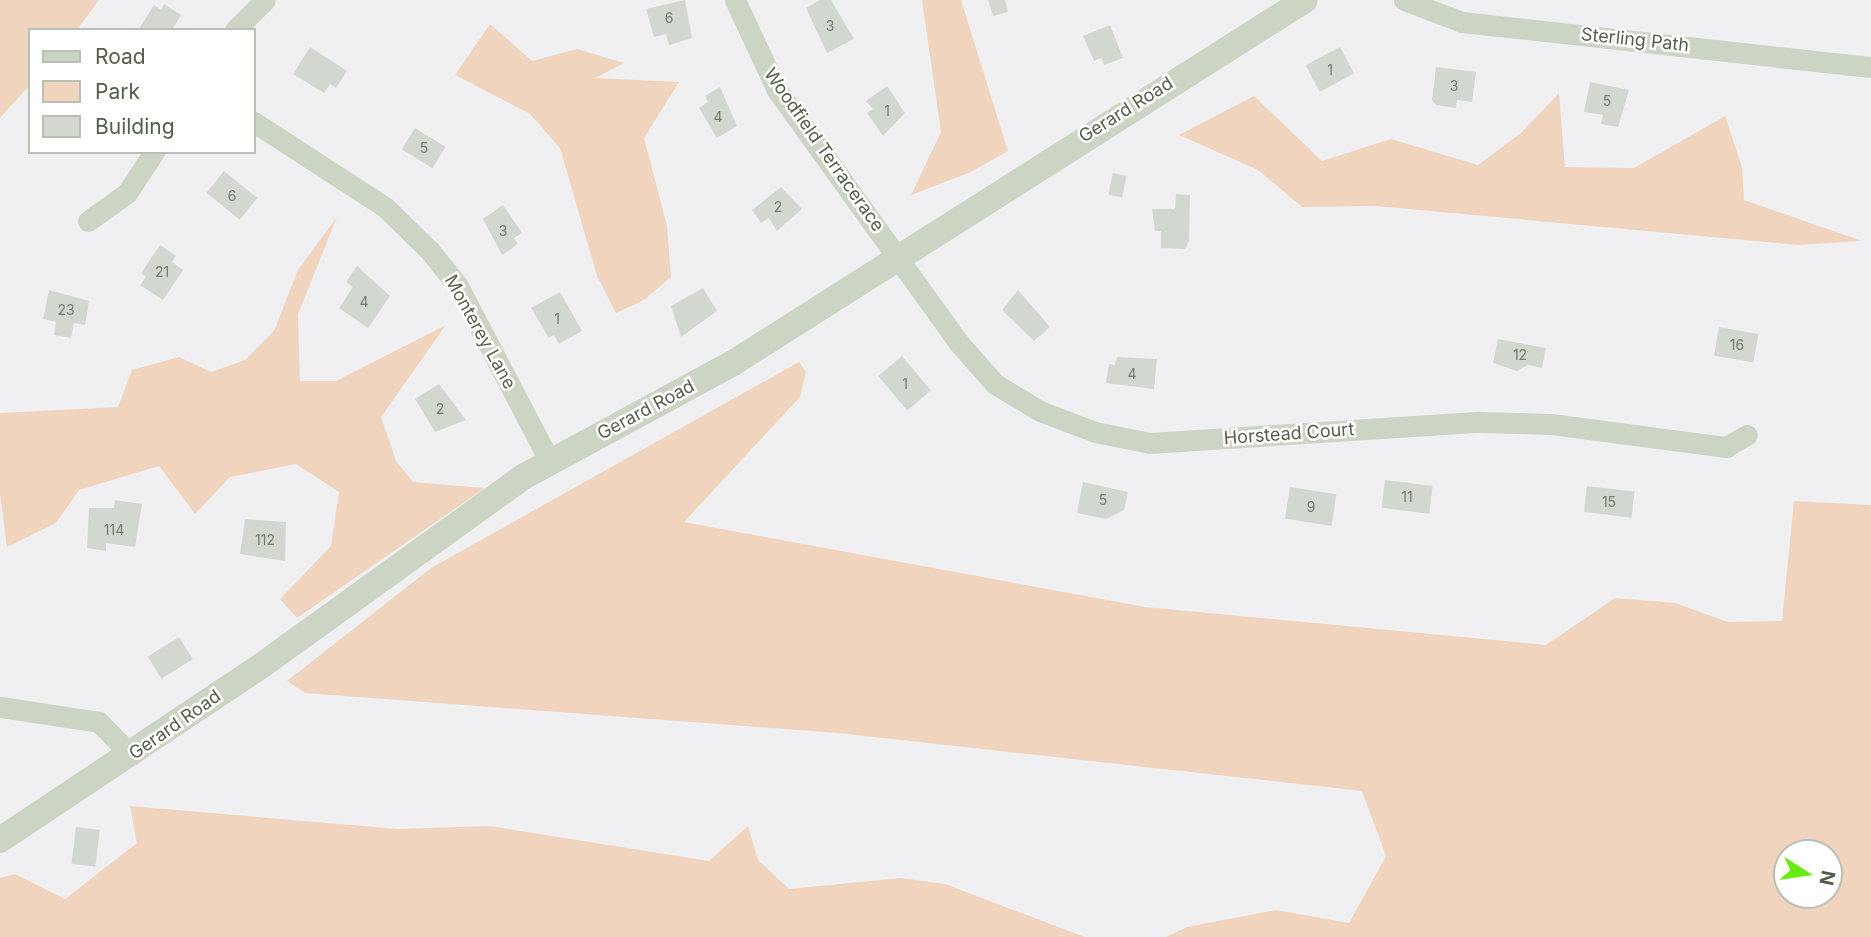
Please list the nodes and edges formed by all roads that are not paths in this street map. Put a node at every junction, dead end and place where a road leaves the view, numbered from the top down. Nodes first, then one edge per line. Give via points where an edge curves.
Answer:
1 (265, 0) edge
2 (736, 0) edge
3 (1305, 0) edge
4 (1404, 0) edge
5 (237, 28) edge
6 (1871, 67) edge
7 (256, 123) edge
8 (153, 154) edge
9 (88, 221) dead end
10 (902, 258) junction
11 (1747, 435) dead end
12 (550, 462) junction
13 (0, 707) edge
14 (131, 755) junction
15 (0, 841) edge

1 - 5 street
2 - 10 street, Woodfield Terracerace via 776,90
3 - 10 street, Gerard Road via 995,193
4 - 6 street, Sterling Path via 1462,22
7 - 12 street, Monterey Lane via 385,207 430,251 458,286
8 - 9 street via 127,193
10 - 11 street, Horstead Court via 958,342 995,384 1040,411 1139,441 1479,422 1550,424 1726,447
10 - 12 street, Gerard Road via 733,363
12 - 14 street, Gerard Road
13 - 14 street via 99,722
14 - 15 street, Gerard Road

